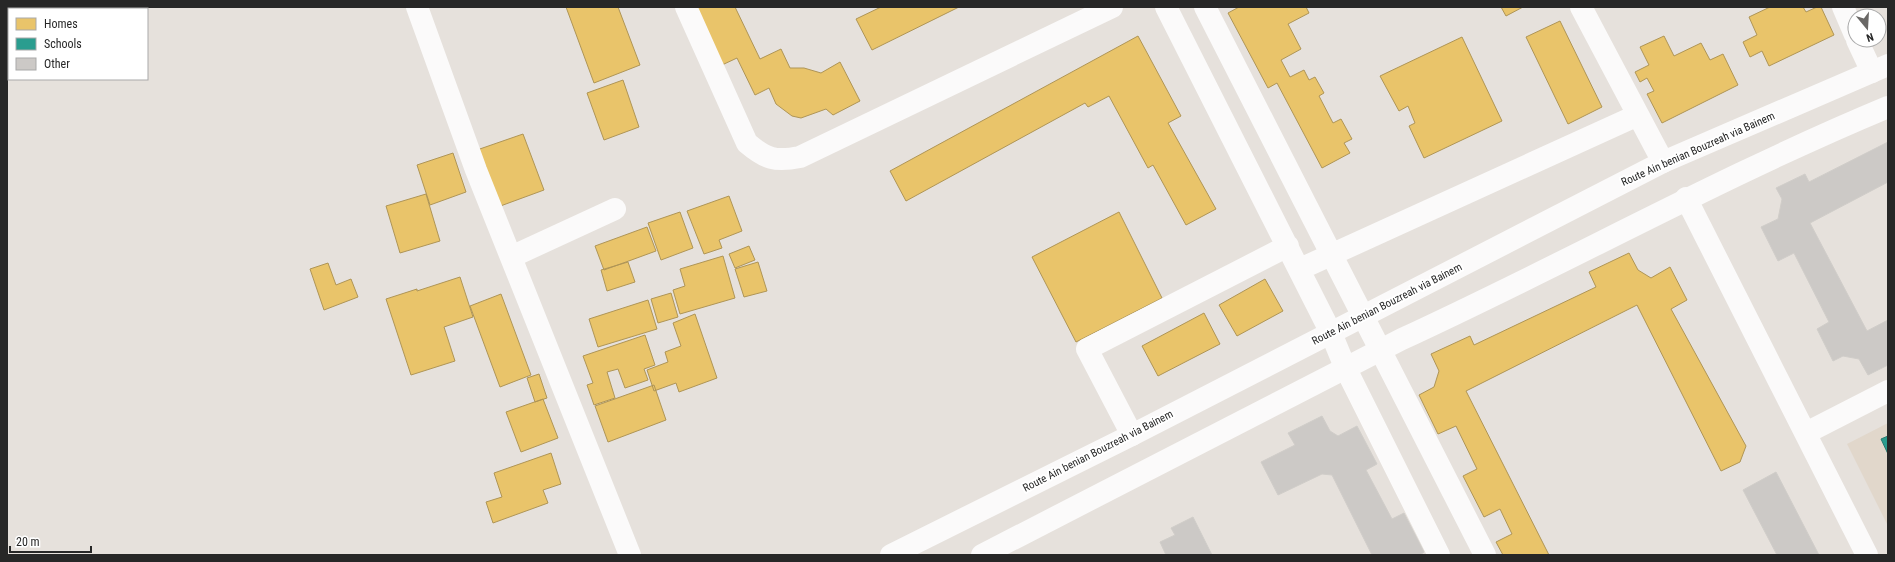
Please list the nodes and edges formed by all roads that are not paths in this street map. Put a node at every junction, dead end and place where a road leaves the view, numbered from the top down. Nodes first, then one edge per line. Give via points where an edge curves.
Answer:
1 (417, 7) edge
2 (686, 7) edge
3 (1112, 7) edge
4 (1166, 7) edge
5 (1205, 7) edge
6 (1581, 7) edge
7 (1843, 7) edge
8 (1847, 16) edge
9 (1863, 48) edge
10 (1880, 69) edge
11 (1888, 107) edge
12 (1638, 115) junction
13 (1663, 162) junction
14 (1686, 198) junction
15 (616, 209) dead end
16 (1288, 246) junction
17 (1331, 254) junction
18 (511, 257) junction
19 (1300, 270) junction
20 (1363, 317) junction
21 (1331, 333) junction
22 (1380, 351) junction
23 (1345, 367) junction
24 (1888, 391) edge
25 (1806, 433) junction
26 (1132, 434) junction
27 (630, 555) edge
28 (891, 555) edge
29 (982, 555) edge
30 (1439, 555) edge
31 (1485, 555) edge
32 (1867, 555) edge

1 - 18 street via 476,170
2 - 3 street via 747,142 761,155 781,161 800,157
4 - 16 street
5 - 17 street
6 - 12 street
7 - 8 street
9 - 10 street
10 - 13 street, Route Ain benian Bouzreah via Bainem
11 - 14 street
12 - 13 street
12 - 17 street
13 - 20 street, Route Ain benian Bouzreah via Bainem
14 - 22 street
14 - 25 street
15 - 18 street
16 - 19 street
16 - 26 street via 1087,349
17 - 19 street
17 - 20 street
18 - 27 street
19 - 21 street
20 - 21 street, Route Ain benian Bouzreah via Bainem
20 - 22 street
21 - 23 street
21 - 26 street, Route Ain benian Bouzreah via Bainem
22 - 23 street
22 - 31 street
23 - 29 street
23 - 30 street
24 - 25 street
25 - 32 street
26 - 28 street, Route Ain benian Bouzreah via Bainem

